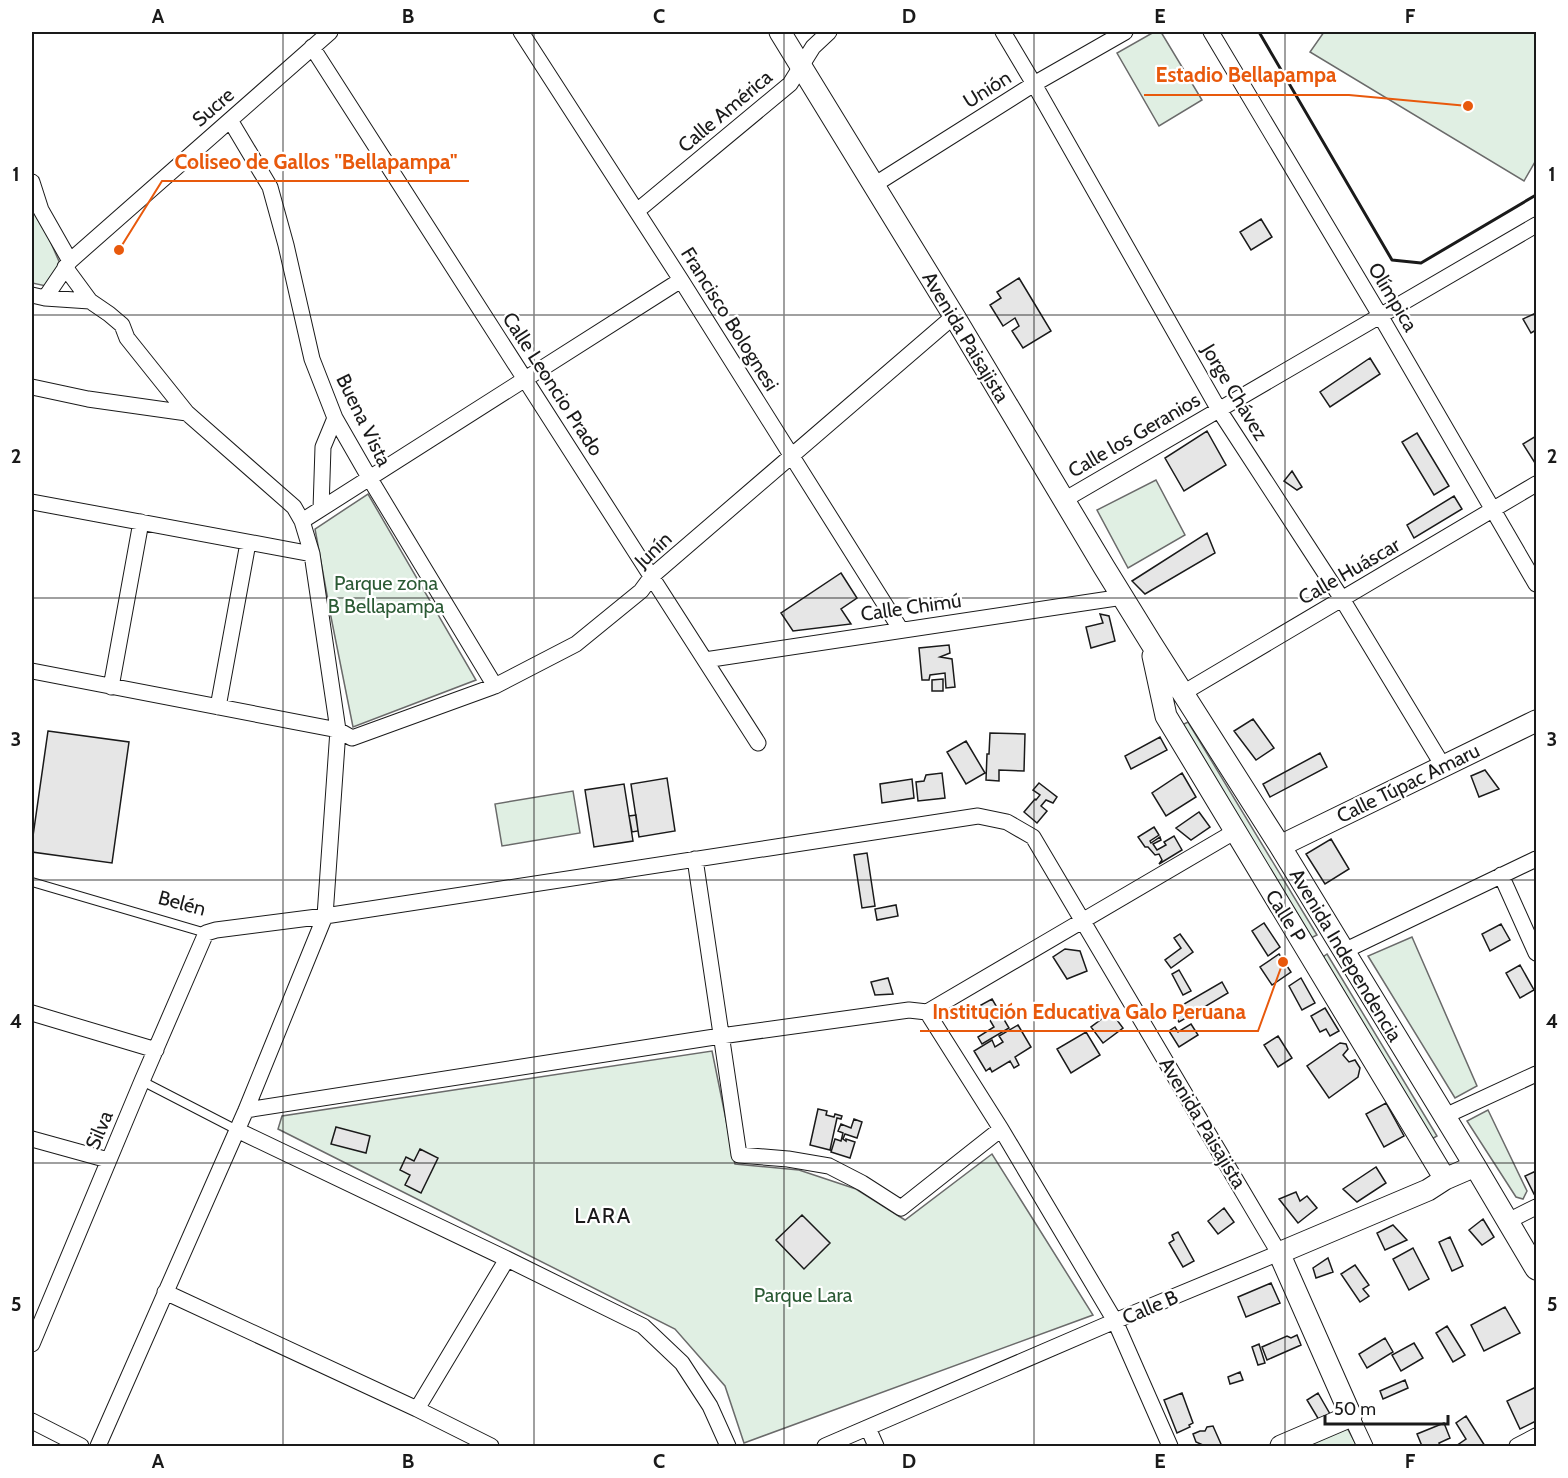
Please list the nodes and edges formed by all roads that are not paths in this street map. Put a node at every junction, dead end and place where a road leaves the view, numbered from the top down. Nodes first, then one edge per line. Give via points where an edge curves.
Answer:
1 (330, 32) edge
2 (521, 32) edge
3 (780, 32) edge
4 (829, 32) edge
5 (1003, 32) edge
6 (1125, 32) edge
7 (1211, 32) edge
8 (312, 47) junction
9 (802, 66) junction
10 (1034, 84) junction
11 (230, 120) junction
12 (32, 182) edge
13 (874, 185) junction
14 (637, 212) junction
15 (1536, 225) edge
16 (68, 264) junction
17 (681, 280) junction
18 (38, 296) edge
19 (90, 301) junction
20 (954, 316) junction
21 (1381, 316) junction
22 (525, 379) junction
23 (32, 387) edge
24 (1219, 410) junction
25 (187, 412) junction
26 (335, 418) junction
27 (792, 456) junction
28 (370, 479) junction
29 (1536, 484) edge
30 (1064, 500) junction
31 (32, 502) edge
32 (321, 509) junction
33 (1494, 510) junction
34 (302, 521) junction
35 (141, 522) junction
36 (248, 543) junction
37 (312, 554) junction
38 (652, 576) junction
39 (1536, 584) edge
40 (1123, 597) junction
41 (1342, 599) junction
42 (901, 630) junction
43 (1151, 643) junction
44 (705, 660) junction
45 (32, 671) edge
46 (495, 686) junction
47 (111, 687) junction
48 (1183, 693) junction
49 (218, 707) junction
50 (1536, 721) edge
51 (339, 730) junction
52 (758, 743) dead end
53 (1443, 766) junction
54 (1234, 832) junction
55 (1280, 846) junction
56 (695, 859) junction
57 (1536, 859) edge
58 (1501, 875) junction
59 (32, 882) edge
60 (325, 916) junction
61 (1083, 920) junction
62 (206, 933) junction
63 (1344, 951) junction
64 (1536, 953) edge
65 (927, 1012) junction
66 (32, 1013) edge
67 (721, 1036) junction
68 (156, 1050) junction
69 (1536, 1074) edge
70 (142, 1081) junction
71 (246, 1110) junction
72 (1445, 1116) junction
73 (1001, 1129) junction
74 (237, 1130) junction
75 (32, 1139) edge
76 (108, 1160) junction
77 (1475, 1166) junction
78 (1445, 1179) junction
79 (1536, 1208) edge
80 (1508, 1221) junction
81 (1280, 1252) junction
82 (507, 1259) junction
83 (1536, 1269) edge
84 (165, 1292) junction
85 (1115, 1321) junction
86 (32, 1344) edge
87 (417, 1409) junction
88 (1351, 1416) junction
89 (32, 1421) edge
90 (868, 1428) junction
91 (849, 1442) edge
92 (81, 1446) edge
93 (98, 1446) edge
94 (491, 1446) edge
95 (728, 1446) edge
96 (825, 1446) edge
97 (876, 1446) edge
98 (1170, 1446) edge
99 (1281, 1446) edge
100 (1365, 1446) edge

1 - 8 street, Sucre
2 - 14 street, Francisco Bolognesi
3 - 9 main road, Avenida Paisajista
4 - 9 street, Calle América via 813,47
5 - 10 street, Jorge Chávez
6 - 10 street, Unión
7 - 21 street, Olímpica
8 - 11 street, Sucre
8 - 22 street, Calle Leoncio Prado
9 - 13 main road, Avenida Paisajista
9 - 14 street, Calle América via 790,84
10 - 13 street, Unión
10 - 24 street, Jorge Chávez
11 - 16 street, Sucre
11 - 26 street, Buena Vista via 270,187 312,359
12 - 16 street via 41,210
13 - 20 main road, Avenida Paisajista
14 - 17 street, Francisco Bolognesi
15 - 21 street, Calle los Geranios
16 - 18 street, Sucre
16 - 19 street
17 - 22 street
17 - 27 street, Francisco Bolognesi
18 - 19 street
19 - 25 street via 122,325 127,338
20 - 27 street, Junín
20 - 30 main road, Avenida Paisajista
21 - 24 street, Calle los Geranios
21 - 33 street, Olímpica
22 - 28 street
22 - 38 street, Calle Leoncio Prado
23 - 25 street
24 - 30 street, Calle los Geranios
24 - 41 street, Jorge Chávez
25 - 34 street via 294,507
26 - 28 street, Buena Vista
26 - 32 street via 323,447
27 - 38 street, Junín
27 - 42 street, Francisco Bolognesi
28 - 32 street
28 - 46 street, Buena Vista
29 - 33 street, Calle Huáscar
30 - 40 main road, Avenida Paisajista
31 - 35 street
32 - 34 street
33 - 39 street, Olímpica
33 - 41 street, Calle Huáscar
34 - 37 street
35 - 36 street
35 - 47 street
36 - 37 street
36 - 49 street
37 - 51 street
38 - 44 street, Calle Leoncio Prado
38 - 46 street, Junín via 641,591 576,644
40 - 42 street, Calle Chimú
40 - 43 main road, Avenida Paisajista
41 - 48 street, Calle Huáscar
41 - 53 street, Jorge Chávez
42 - 44 street, Calle Chimú
43 - 48 main road, Avenida Independencia
43 - 54 main road, Calle P via 1166,716
44 - 52 street, Calle Leoncio Prado
45 - 47 street
46 - 51 street, Junín via 352,738
47 - 49 street
48 - 55 main road, Avenida Independencia
49 - 51 street
50 - 53 main road, Calle Túpac Amaru
51 - 60 street
53 - 55 main road, Calle Túpac Amaru
54 - 61 street
54 - 78 main road, Calle P
55 - 63 main road, Avenida Independencia
56 - 60 street, Belén
56 - 61 street, Avenida Paisajista via 978,816 1006,822 1033,837
56 - 67 street
57 - 58 street
58 - 63 street
58 - 64 street
59 - 62 lane, Belén
60 - 62 street, Belén
60 - 71 street
61 - 65 street
61 - 81 street, Avenida Paisajista
62 - 68 street, Silva
63 - 72 main road, Avenida Independencia
65 - 67 street via 909,1010
65 - 73 street
66 - 68 street
67 - 71 street
67 - 73 street via 739,1155 829,1166 901,1208
68 - 70 street, Silva
69 - 72 street
70 - 74 lane
70 - 76 street, Silva
71 - 74 street
72 - 77 main road, Avenida Independencia
73 - 85 street
74 - 82 street
74 - 84 street
75 - 76 street
76 - 86 street, Silva
77 - 78 main road, Calle B
77 - 80 main road, Avenida Independencia
78 - 81 main road, Calle B via 1428,1190
79 - 80 street
80 - 83 main road, Avenida Independencia
81 - 85 street, Calle B
81 - 88 main road, Avenida Paisajista
82 - 87 street
82 - 95 street via 643,1326 682,1363 710,1406
84 - 87 street
84 - 93 street
85 - 90 street, Calle B
85 - 98 street
87 - 94 street
88 - 99 main road
88 - 100 street, Avenida Paisajista
89 - 92 street
90 - 91 street, Calle B
90 - 97 street
91 - 96 street, Calle B

